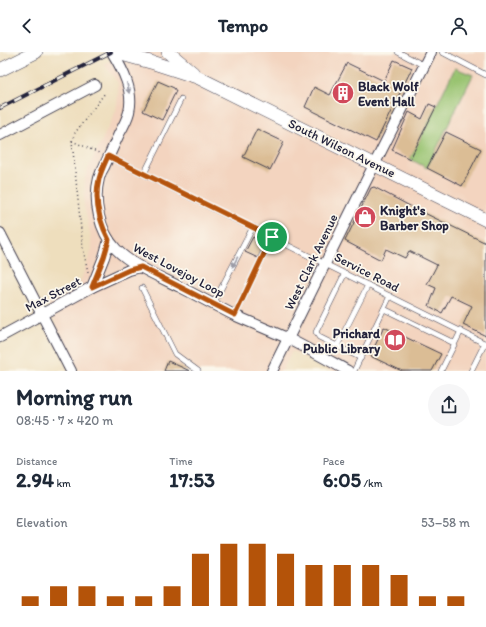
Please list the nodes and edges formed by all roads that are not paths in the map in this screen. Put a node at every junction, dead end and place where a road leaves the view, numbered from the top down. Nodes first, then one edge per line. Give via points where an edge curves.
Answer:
1 (36, 52) edge
2 (113, 52) edge
3 (168, 52) edge
4 (398, 52) edge
5 (432, 52) edge
6 (442, 52) edge
7 (425, 66) junction
8 (0, 70) edge
9 (486, 75) edge
10 (197, 77) junction
11 (95, 86) dead end
12 (181, 99) dead end
13 (0, 135) edge
14 (104, 155) junction
15 (374, 164) junction
16 (144, 174) junction
17 (486, 220) edge
18 (253, 228) junction
19 (0, 232) edge
20 (272, 237) junction
21 (109, 240) junction
22 (325, 263) junction
23 (141, 267) junction
24 (345, 273) junction
25 (368, 285) junction
26 (92, 287) junction
27 (142, 288) dead end
28 (390, 296) junction
29 (213, 304) junction
30 (384, 310) junction
31 (42, 314) junction
32 (235, 315) junction
33 (461, 331) junction
34 (0, 337) edge
35 (288, 339) junction
36 (454, 343) junction
37 (486, 343) edge
38 (337, 346) junction
39 (361, 358) junction
40 (71, 371) edge
41 (198, 371) edge
42 (272, 371) edge
43 (348, 371) edge
44 (354, 371) edge
45 (441, 371) edge
46 (471, 371) edge

1 - 8 main road
2 - 10 main road, South Wilson Avenue
2 -> 14 street, West Lovejoy Loop via 125,77 130,102 126,121
3 - 10 main road, South Wilson Avenue
4 - 7 lane
5 - 7 street, West Clark Avenue
6 - 9 lane
7 - 15 street, West Clark Avenue
10 - 15 main road, South Wilson Avenue
11 - 13 street
12 - 16 lane
14 - 16 lane, Service Road
14 - 21 street, West Lovejoy Loop via 97,203 99,216
15 - 17 main road, South Wilson Avenue
15 - 22 street, West Clark Avenue
16 - 18 lane, Service Road
18 - 20 lane, Service Road
18 -> 29 lane
19 - 31 street
20 - 22 lane, Service Road
20 - 32 lane
21 - 23 street, West Lovejoy Loop via 126,258
21 - 26 street
22 - 24 lane, Service Road
22 - 35 street, West Clark Avenue
23 - 26 street, Max Street
23 - 29 street, West Lovejoy Loop
24 - 25 lane, Service Road
24 - 38 lane via 316,332 319,337
25 - 28 lane, Service Road
25 - 38 lane
26 - 31 street, Max Street
27 - 41 lane via 175,354
28 - 30 lane
28 - 33 lane, Service Road
29 - 32 street, West Lovejoy Loop
30 - 36 lane
30 - 39 lane
31 - 34 street, Max Street
31 - 40 street
32 - 35 street, West Lovejoy Loop
33 - 36 lane
33 - 37 lane, Service Road
35 - 42 street, West Clark Avenue
35 - 43 street, West Lovejoy Loop
36 - 45 lane
37 - 46 lane
38 - 39 lane
39 - 44 lane

